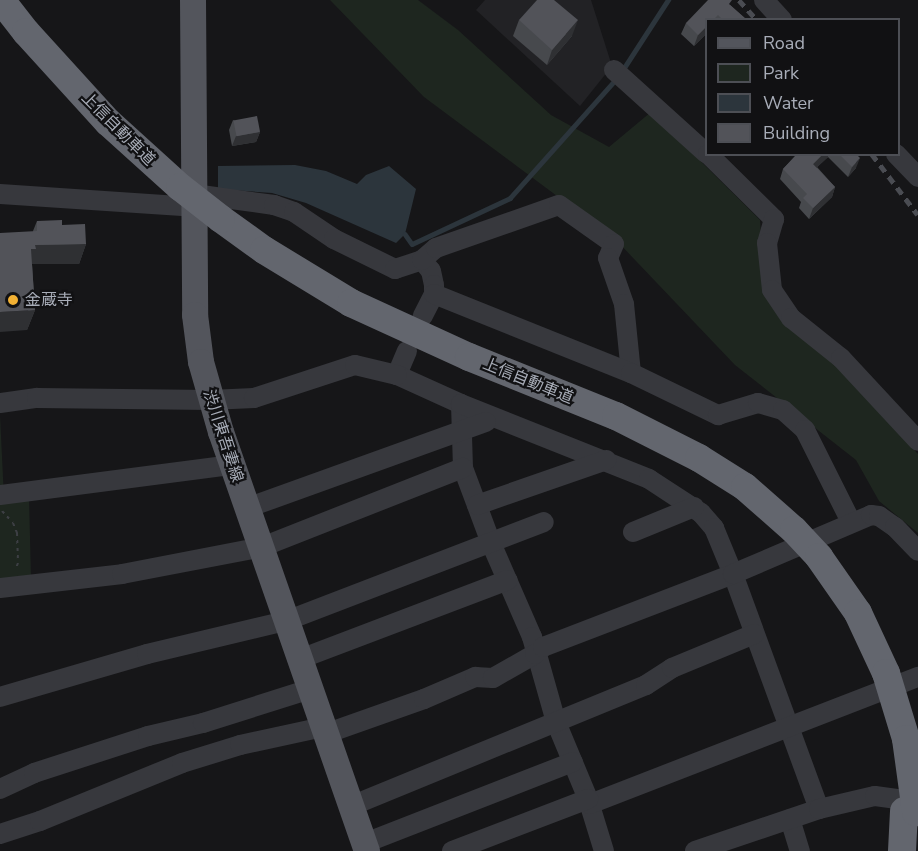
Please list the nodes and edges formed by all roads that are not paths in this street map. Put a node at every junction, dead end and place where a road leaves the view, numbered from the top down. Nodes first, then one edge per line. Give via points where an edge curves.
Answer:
1 (1, 0) edge
2 (193, 0) edge
3 (764, 0) edge
4 (0, 16) edge
5 (780, 18) edge
6 (620, 76) dead end
7 (105, 126) junction
8 (705, 152) edge
9 (709, 156) edge
10 (898, 156) edge
11 (918, 177) edge
12 (0, 194) edge
13 (194, 200) junction
14 (422, 260) junction
15 (434, 294) junction
16 (423, 316) dead end
17 (407, 351) dead end
18 (632, 373) junction
19 (397, 375) junction
20 (210, 400) junction
21 (0, 403) edge
22 (460, 404) junction
23 (486, 422) dead end
24 (460, 430) junction
25 (918, 441) edge
26 (606, 460) junction
27 (232, 465) junction
28 (463, 468) junction
29 (2, 499) edge
30 (477, 506) junction
31 (694, 507) junction
32 (247, 508) junction
33 (544, 522) dead end
34 (851, 522) junction
35 (633, 532) dead end
36 (491, 543) junction
37 (262, 547) junction
38 (918, 551) edge
39 (733, 574) junction
40 (508, 580) junction
41 (0, 588) edge
42 (286, 621) junction
43 (754, 634) junction
44 (535, 654) junction
45 (300, 659) junction
46 (918, 677) edge
47 (310, 689) junction
48 (0, 697) edge
49 (556, 723) junction
50 (789, 726) junction
51 (324, 731) junction
52 (573, 762) junction
53 (0, 789) edge
54 (589, 802) junction
55 (351, 806) junction
56 (912, 808) edge
57 (819, 809) junction
58 (790, 819) junction
59 (0, 834) edge
60 (0, 844) edge
61 (366, 847) edge
62 (2, 851) edge
63 (452, 851) edge
64 (604, 851) edge
65 (695, 851) edge
66 (800, 851) edge
67 (902, 851) edge
68 (915, 851) edge

1 - 7 highway, 上信自動車道
2 - 13 main road, 渋川東吾妻線
3 - 5 street
4 - 7 highway, 上信自動車道
6 - 8 street
7 - 56 highway, 上信自動車道, bridge via 219,224 302,287 400,342 615,428 688,465 791,535 854,629 875,674
9 - 25 street via 774,219 767,243 772,290 791,318 841,358
10 - 11 street
12 - 13 street
13 - 14 street via 274,205 294,212 334,239 395,269
13 - 20 main road, 渋川東吾妻線 via 195,315
14 - 15 street via 433,276
14 - 18 street via 436,248 559,205 614,244 608,258 624,303
15 - 16 street
15 - 18 street
17 - 19 street
18 - 34 street via 718,416 758,403 783,410 805,430
19 - 20 street via 355,364 254,398
19 - 22 street
20 - 21 street via 37,398
20 - 27 main road, 渋川東吾妻線
22 - 24 street
22 - 26 street
23 - 24 street
24 - 28 street
24 - 32 street
26 - 30 street
26 - 31 street via 649,479
27 - 29 street
27 - 32 main road, 渋川東吾妻線
28 - 30 street
28 - 37 street
30 - 36 street
31 - 35 street
31 - 39 street via 714,528
32 - 37 main road, 渋川東吾妻線
33 - 36 street
34 - 38 street via 879,516
34 - 39 street
36 - 40 street
36 - 42 street
37 - 41 street via 122,574
37 - 42 main road, 渋川東吾妻線
39 - 43 street
39 - 44 street via 593,626
40 - 44 street via 532,637
40 - 45 street
42 - 45 main road, 渋川東吾妻線
42 - 48 street via 147,654
43 - 49 street
43 - 50 street
44 - 49 street
44 - 51 street via 494,678 475,677 424,699
45 - 47 main road, 渋川東吾妻線
46 - 50 street
47 - 51 main road, 渋川東吾妻線
47 - 53 street via 148,736 34,773
49 - 52 street
49 - 55 street
50 - 54 street
50 - 57 street
51 - 55 main road, 渋川東吾妻線
51 - 59 street via 240,745 182,763
52 - 54 street
52 - 61 street
54 - 63 street
54 - 64 street
55 - 61 main road, 渋川東吾妻線
56 - 57 street via 875,796
56 - 67 highway, 上信自動車道
56 - 68 highway, 上信自動車道
57 - 58 street
58 - 65 street
58 - 66 street
60 - 62 street

